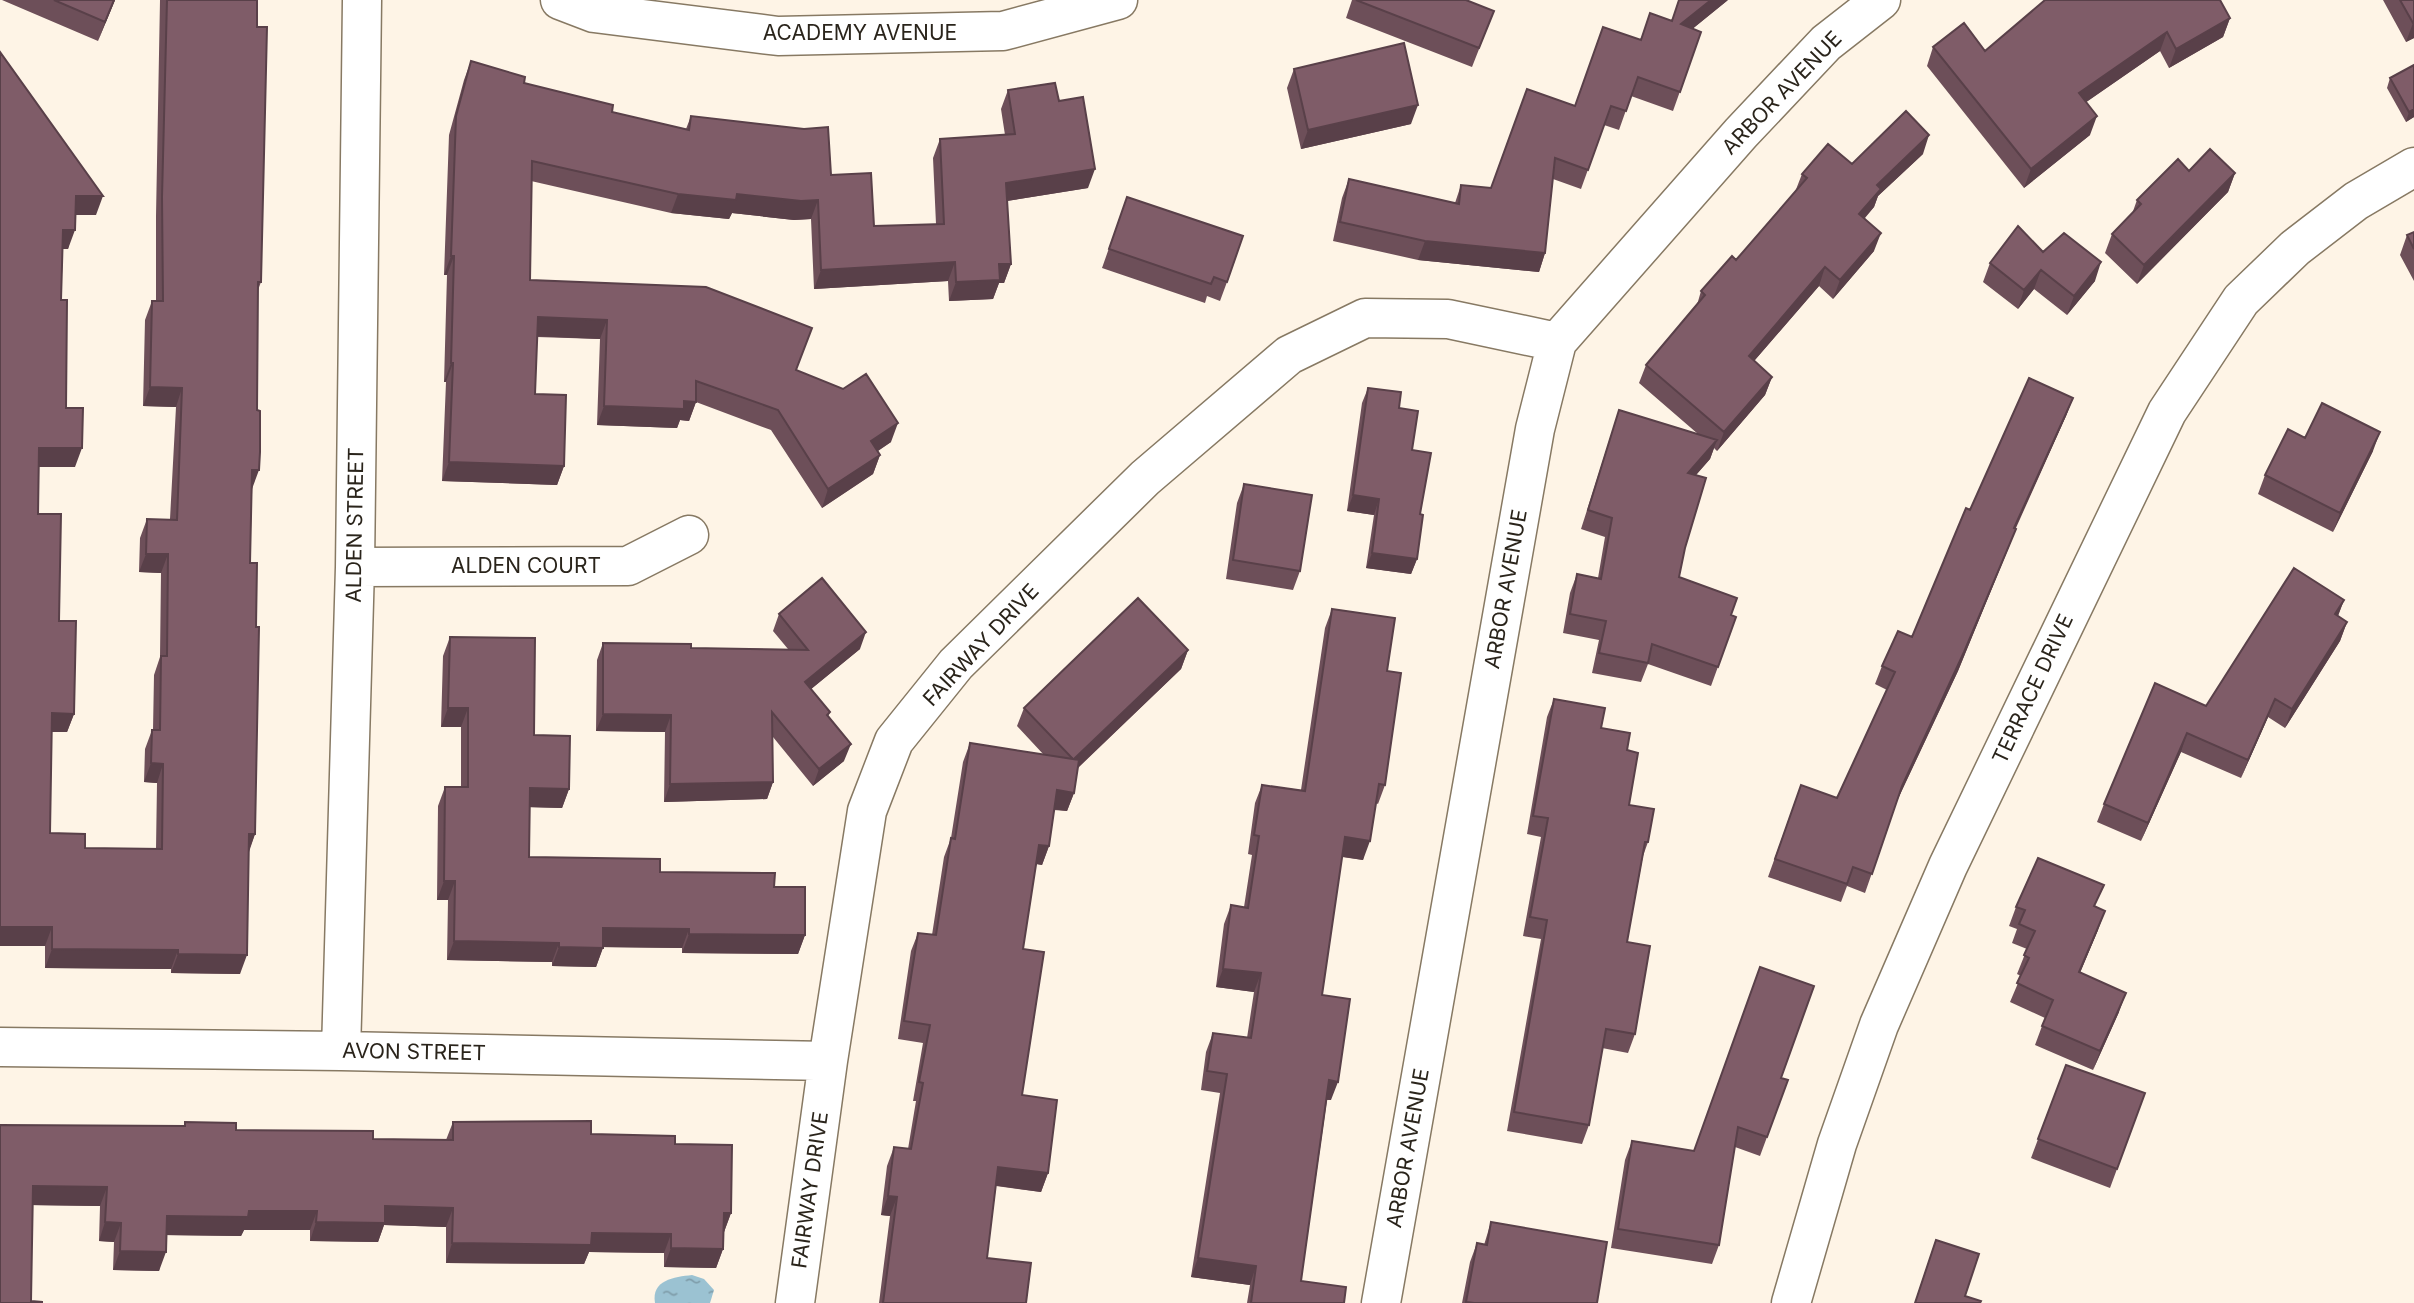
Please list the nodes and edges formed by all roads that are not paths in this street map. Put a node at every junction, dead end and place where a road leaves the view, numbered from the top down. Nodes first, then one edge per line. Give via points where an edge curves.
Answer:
1 (362, 0) edge
2 (560, 0) edge
3 (1118, 0) edge
4 (1881, 0) edge
5 (2414, 167) edge
6 (1557, 342) junction
7 (689, 535) dead end
8 (355, 567) junction
9 (0, 1047) edge
10 (341, 1051) junction
11 (828, 1061) junction
12 (795, 1303) edge
13 (1381, 1303) edge
14 (1791, 1303) edge

1 - 8 street, ALDEN STREET
2 - 3 street, ACADEMY AVENUE via 594,13 778,36 1003,31
4 - 6 street, ARBOR AVENUE via 1826,43
5 - 14 street, TERRACE DRIVE via 2356,201 2295,248 2241,300 2167,412 1948,866 1879,1026 1837,1144
6 - 11 street, FAIRWAY DRIVE via 1448,318 1365,318 1300,349 1145,478 956,664 894,741 867,811
6 - 13 street, ARBOR AVENUE via 1535,429
7 - 8 street, ALDEN COURT via 628,566
8 - 10 street, ALDEN STREET
9 - 10 street, AVON STREET
10 - 11 street, AVON STREET
11 - 12 street, FAIRWAY DRIVE

